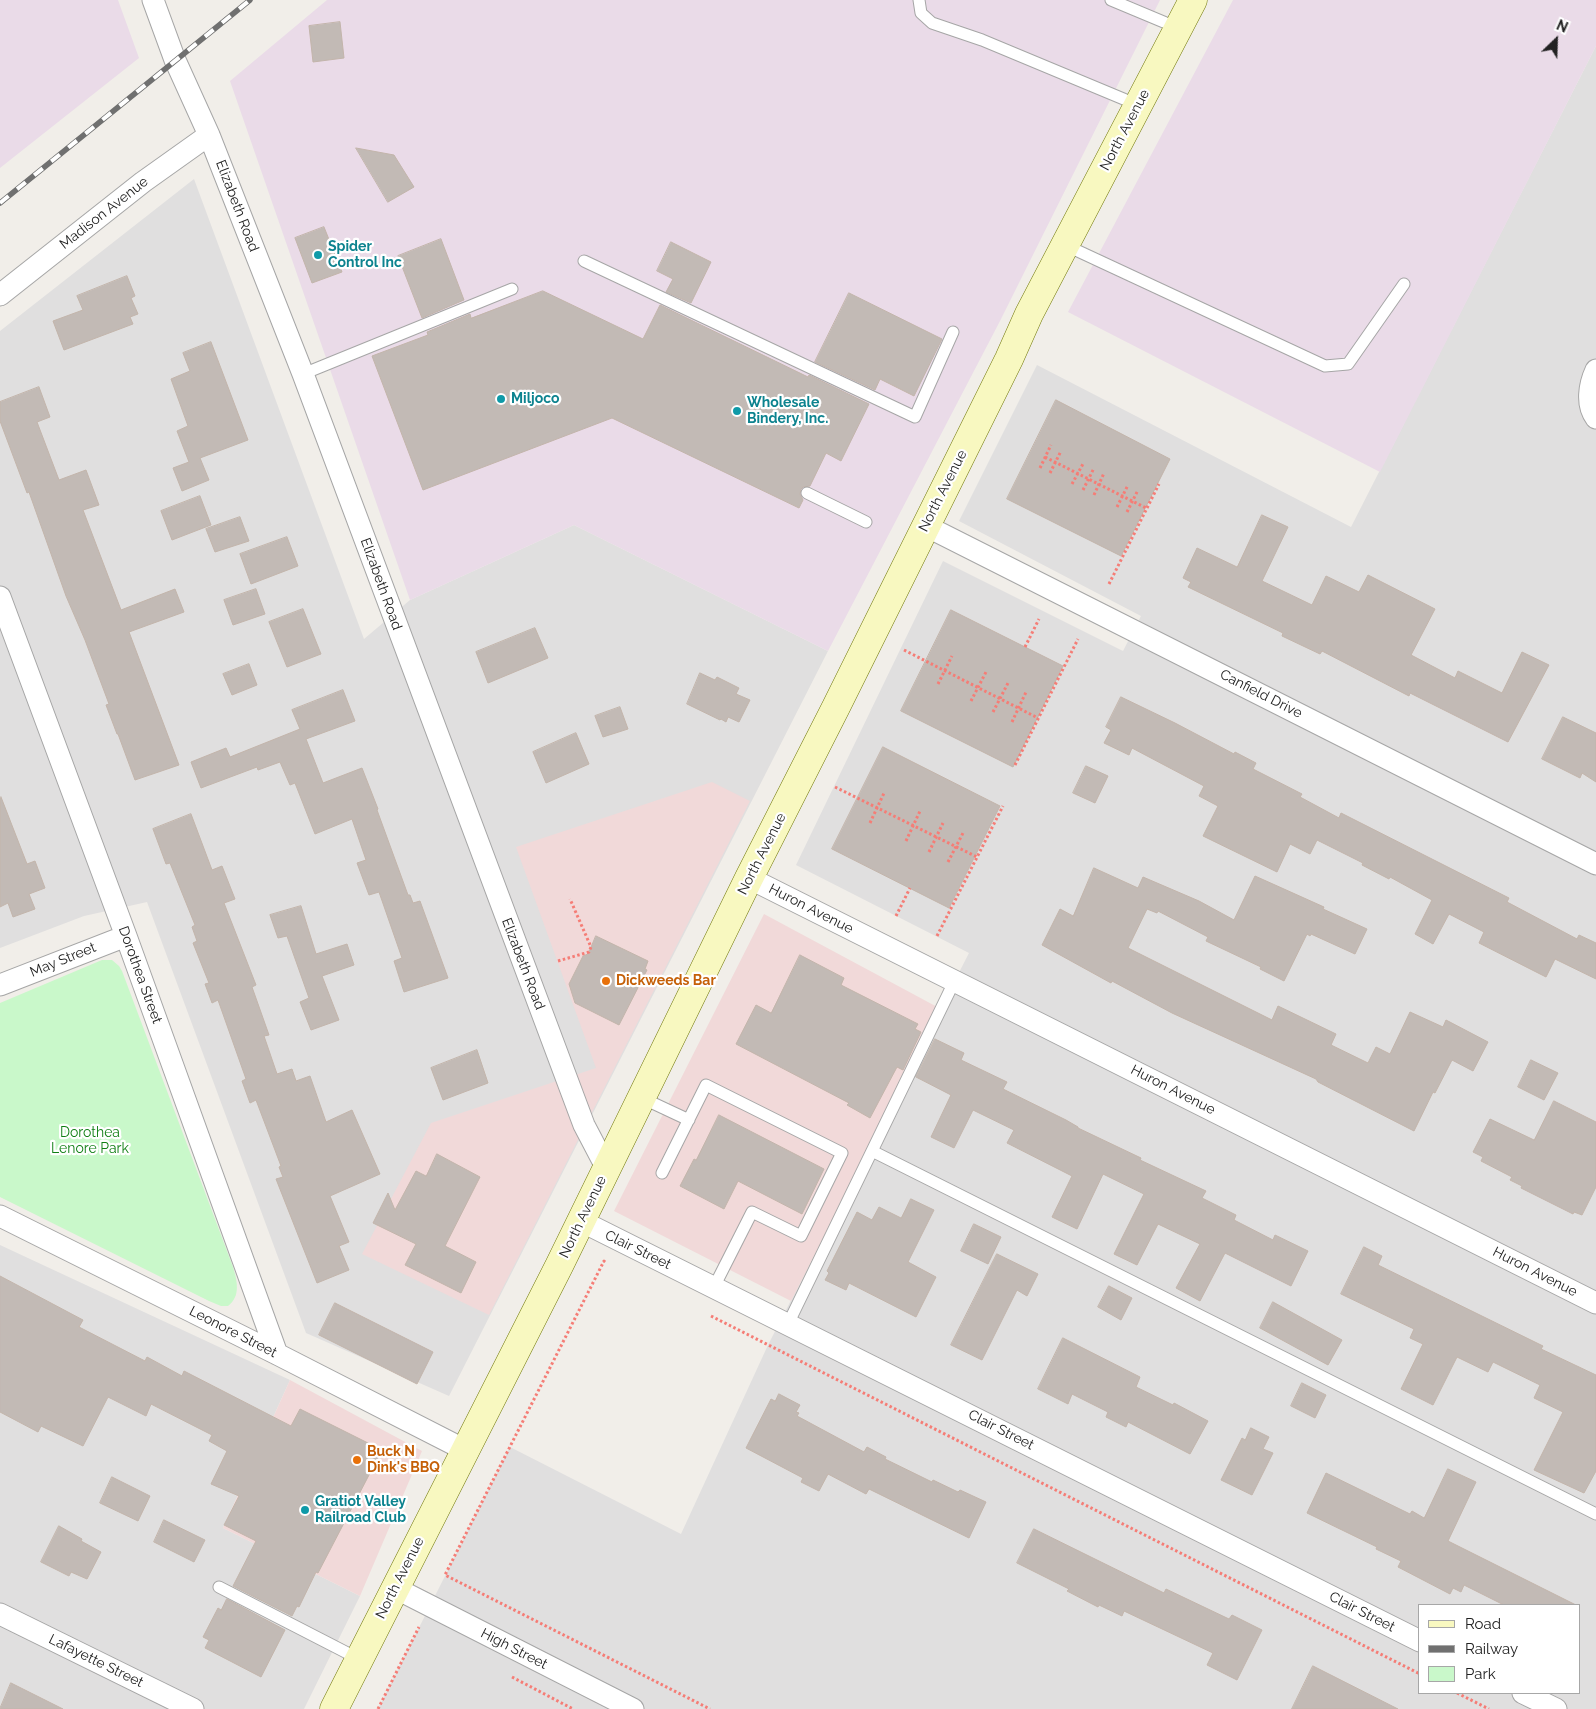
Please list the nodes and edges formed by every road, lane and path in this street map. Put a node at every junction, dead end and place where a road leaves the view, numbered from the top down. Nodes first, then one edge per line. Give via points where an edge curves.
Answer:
1 (153, 0) edge
2 (919, 0) edge
3 (1111, 0) edge
4 (1193, 0) edge
5 (1178, 28) junction
6 (1138, 105) junction
7 (209, 135) junction
8 (1065, 245) junction
9 (584, 260) dead end
10 (1404, 284) dead end
11 (512, 289) dead end
12 (0, 295) edge
13 (953, 332) dead end
14 (1596, 370) edge
15 (303, 374) junction
16 (1594, 415) edge
17 (1051, 445) dead end
18 (1061, 451) dead end
19 (1045, 457) junction
20 (1056, 462) junction
21 (1084, 462) dead end
22 (1040, 468) dead end
23 (1094, 468) dead end
24 (1050, 473) dead end
25 (1078, 473) junction
26 (1104, 473) dead end
27 (1088, 479) junction
28 (1072, 484) dead end
29 (1099, 484) junction
30 (1159, 484) dead end
31 (1128, 485) dead end
32 (1083, 490) dead end
33 (1138, 490) dead end
34 (807, 493) dead end
35 (1094, 495) dead end
36 (1122, 496) junction
37 (1132, 501) junction
38 (1117, 507) dead end
39 (1146, 508) junction
40 (1127, 512) dead end
41 (866, 522) dead end
42 (926, 526) junction
43 (1108, 584) dead end
44 (0, 597) edge
45 (1039, 619) dead end
46 (1078, 639) dead end
47 (1025, 647) dead end
48 (904, 650) dead end
49 (952, 656) dead end
50 (945, 670) junction
51 (986, 672) dead end
52 (1008, 683) dead end
53 (938, 684) dead end
54 (978, 688) junction
55 (1026, 692) dead end
56 (1000, 698) junction
57 (972, 701) dead end
58 (1018, 708) junction
59 (993, 712) dead end
60 (1038, 718) junction
61 (1012, 722) dead end
62 (1015, 765) dead end
63 (835, 787) dead end
64 (884, 793) dead end
65 (1003, 806) dead end
66 (877, 808) junction
67 (920, 811) dead end
68 (870, 822) dead end
69 (943, 823) dead end
70 (913, 826) junction
71 (963, 832) dead end
72 (936, 837) junction
73 (906, 841) dead end
74 (956, 847) junction
75 (929, 852) dead end
76 (977, 857) junction
77 (948, 862) dead end
78 (1596, 864) edge
79 (749, 878) junction
80 (910, 888) dead end
81 (570, 899) dead end
82 (896, 916) dead end
83 (126, 936) junction
84 (937, 936) dead end
85 (558, 961) dead end
86 (955, 980) junction
87 (0, 985) edge
88 (642, 1098) junction
89 (689, 1120) junction
90 (872, 1152) junction
91 (607, 1169) junction
92 (662, 1173) dead end
93 (0, 1216) edge
94 (581, 1221) junction
95 (613, 1266) dead end
96 (714, 1287) junction
97 (1596, 1302) edge
98 (708, 1314) dead end
99 (788, 1324) junction
100 (277, 1354) junction
101 (465, 1450) junction
102 (1596, 1514) edge
103 (219, 1587) dead end
104 (395, 1588) junction
105 (429, 1606) junction
106 (0, 1614) edge
107 (1418, 1640) edge
108 (359, 1659) junction
109 (1418, 1673) edge
110 (1459, 1694) edge
111 (1525, 1694) edge
112 (193, 1709) edge
113 (334, 1709) edge
114 (378, 1709) edge
115 (633, 1709) edge
116 (710, 1709) edge
117 (1489, 1709) edge
118 (1556, 1709) edge

1 - 7 street, Elizabeth Road via 175,60
2 - 6 lane via 921,13 932,23 982,40
3 - 5 lane
4 - 5 main road, North Avenue
5 - 6 main road, North Avenue
6 - 8 main road, North Avenue
7 - 12 street, Madison Avenue via 143,182
7 - 15 street, Elizabeth Road
8 - 10 lane via 1324,366 1348,364
8 - 42 main road, North Avenue
9 - 13 lane via 914,417
11 - 15 lane
14 - 16 street via 1590,390
15 - 91 street, Elizabeth Road via 585,1128
17 - 19 path
18 - 20 path
19 - 20 path
19 - 22 path
20 - 24 path
20 - 25 path
21 - 25 path
23 - 27 path
25 - 27 path
25 - 28 path
26 - 29 path
27 - 29 path
27 - 32 path
29 - 35 path
29 - 36 path
30 - 39 path
31 - 36 path
33 - 37 path
34 - 41 lane
36 - 37 path
36 - 38 path
37 - 39 path
37 - 40 path
39 - 43 path
42 - 78 street, Canfield Drive
42 - 79 main road, North Avenue
44 - 83 street, Dorothea Street
45 - 47 path
46 - 60 path
48 - 50 path
49 - 50 path
50 - 53 path
50 - 54 path
51 - 54 path
52 - 56 path
54 - 56 path
54 - 57 path
55 - 58 path
56 - 58 path
56 - 59 path
58 - 60 path
58 - 61 path
60 - 62 path
63 - 66 path
64 - 66 path
65 - 76 path
66 - 68 path
66 - 70 path
67 - 70 path
69 - 72 path
70 - 72 path
70 - 73 path
71 - 74 path
72 - 74 path
72 - 75 path
74 - 76 path
74 - 77 path
76 - 84 path
79 - 86 street, Huron Avenue
79 - 88 main road, North Avenue
80 - 82 path
81 - 85 path via 591,947 589,952
83 - 87 street, May Street
83 - 100 street, Dorothea Street
86 - 90 lane
86 - 97 street, Huron Avenue
88 - 89 lane
88 - 91 main road, North Avenue
89 - 92 lane
89 - 96 lane via 706,1085 842,1152 801,1236 752,1212
90 - 99 lane
90 - 102 lane
91 - 94 main road, North Avenue
93 - 100 street, Leonore Street
94 - 96 street, Clair Street
94 - 101 main road, North Avenue
95 - 116 path via 604,1261 446,1575
96 - 99 street, Clair Street
98 - 109 path
99 - 107 street, Clair Street
100 - 101 street, Leonore Street
101 - 104 main road, North Avenue
103 - 108 lane
104 - 105 street, High Street
104 - 108 main road, North Avenue
105 - 114 path
105 - 115 street, High Street
106 - 112 street, Lafayette Street
108 - 113 main road, North Avenue
110 - 117 path
111 - 118 street

